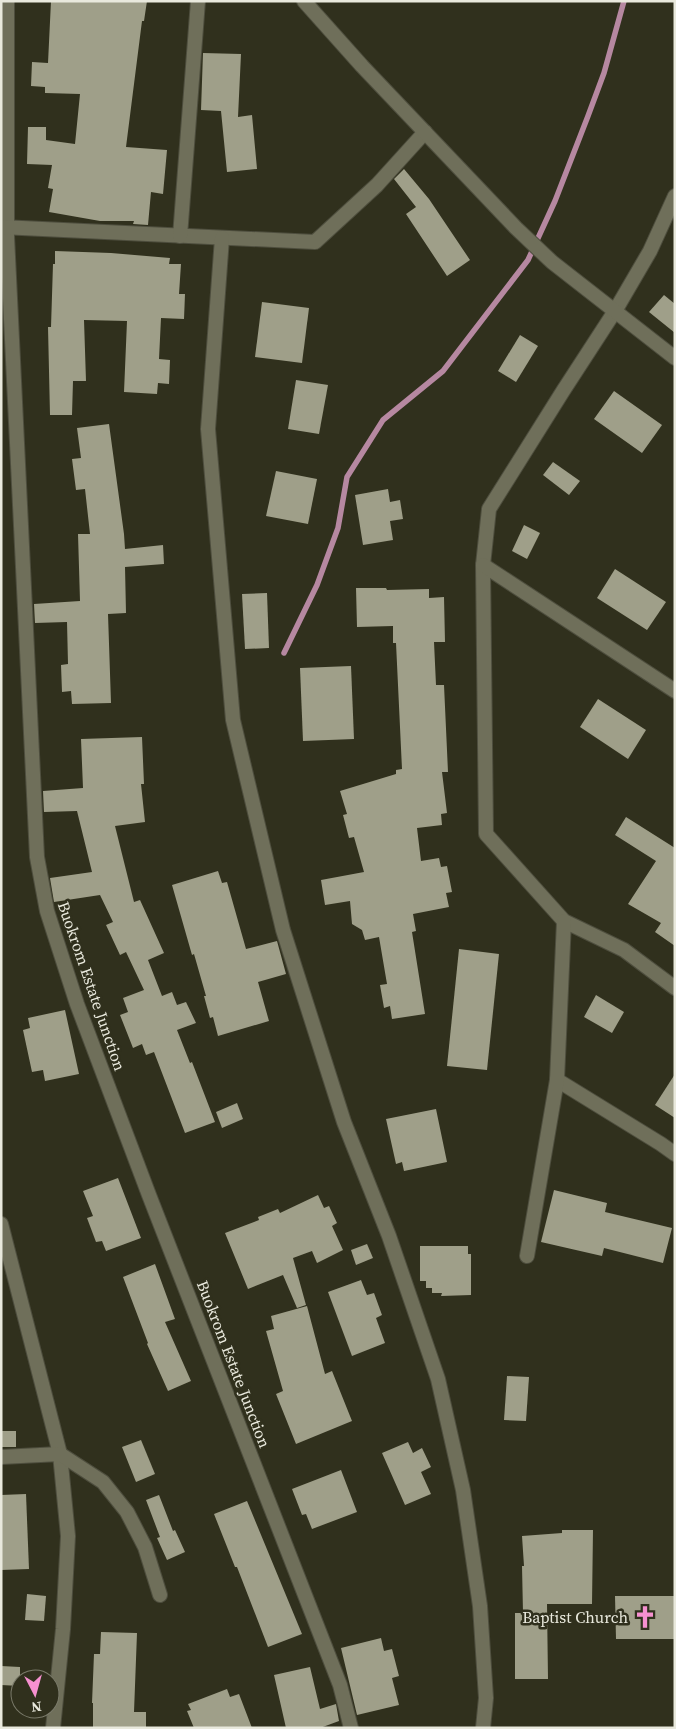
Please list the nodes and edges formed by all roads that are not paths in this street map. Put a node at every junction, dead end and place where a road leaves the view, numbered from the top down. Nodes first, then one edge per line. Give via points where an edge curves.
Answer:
1 (7, 1) edge
2 (198, 1) edge
3 (304, 1) edge
4 (425, 132) junction
5 (675, 196) edge
6 (4, 227) edge
7 (180, 236) junction
8 (222, 238) junction
9 (615, 311) junction
10 (675, 358) edge
11 (483, 565) junction
12 (675, 691) edge
13 (564, 921) junction
14 (675, 988) edge
15 (557, 1080) junction
16 (675, 1154) edge
17 (1, 1224) edge
18 (527, 1256) dead end
19 (60, 1454) junction
20 (1, 1457) edge
21 (160, 1595) dead end
22 (53, 1728) edge
23 (351, 1728) edge
24 (483, 1728) edge

1 - 6 street, Buokrom Estate Junction
2 - 7 street
3 - 4 street
4 - 8 street via 377,185 315,242
4 - 9 street via 552,262
5 - 9 street via 650,251
6 - 7 street
6 - 23 street, Buokrom Estate Junction via 37,856 47,911 77,1004 149,1194 340,1684
7 - 8 street
8 - 24 street via 208,429 233,720 283,930 344,1122 389,1236 438,1379 463,1490 480,1606 486,1698
9 - 10 street
9 - 11 street via 489,509
11 - 12 street
11 - 13 street via 486,834
13 - 14 street via 624,950
13 - 15 street
15 - 16 street
15 - 18 street
17 - 19 street
19 - 20 street
19 - 21 street via 103,1482 127,1512 145,1547
19 - 22 street via 68,1536

